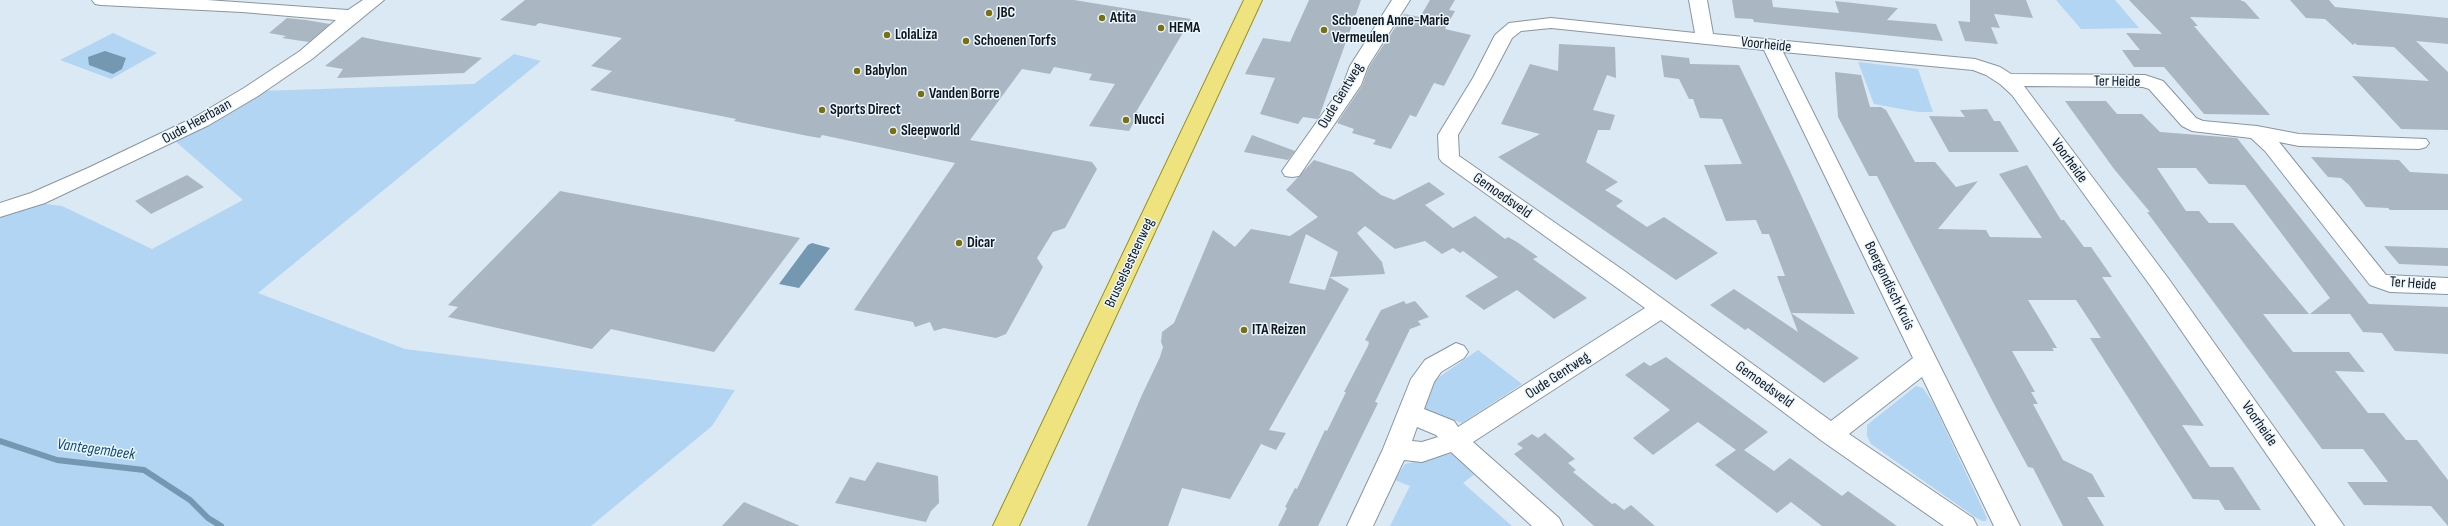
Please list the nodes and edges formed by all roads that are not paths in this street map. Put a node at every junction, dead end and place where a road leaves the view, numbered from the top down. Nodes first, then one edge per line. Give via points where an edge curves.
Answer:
1 (102, 0) edge
2 (375, 0) edge
3 (1253, 0) edge
4 (1401, 0) edge
5 (1698, 0) edge
6 (352, 16) junction
7 (1705, 39) junction
8 (1772, 46) junction
9 (2007, 80) junction
10 (2257, 132) junction
11 (2419, 144) dead end
12 (1292, 171) dead end
13 (0, 210) edge
14 (2448, 286) edge
15 (1661, 309) junction
16 (1456, 352) dead end
17 (1925, 361) junction
18 (1410, 414) junction
19 (1832, 434) junction
20 (1454, 441) junction
21 (1396, 449) junction
22 (1006, 526) edge
23 (1360, 526) edge
24 (1550, 526) edge
25 (1964, 526) edge
26 (2006, 526) edge
27 (2331, 526) edge

1 - 6 street
2 - 6 street, Oude Heerbaan
3 - 22 main road, Brusselsesteenweg
4 - 12 street, Oude Gentweg via 1359,66 1352,85
5 - 7 street
6 - 13 street, Oude Heerbaan via 300,59 202,121 95,173 38,198
7 - 8 street, Voorheide
7 - 15 street, Gemoedsveld via 1551,23 1515,27 1504,35 1448,135 1449,158
8 - 9 street, Voorheide via 1974,65 1993,71
8 - 17 street, Boergondisch Kruis
9 - 10 street, Ter Heide via 2145,81 2156,85 2189,122 2199,127
9 - 27 street, Voorheide via 2019,91 2160,283
10 - 11 street, Ter Heide via 2299,140
10 - 14 street, Ter Heide via 2272,147 2378,280 2390,284
15 - 19 street, Gemoedsveld
15 - 20 street, Oude Gentweg
16 - 18 street via 1433,366 1423,379
17 - 19 street
17 - 26 street, Boergondisch Kruis
18 - 20 street via 1445,428
18 - 21 street
19 - 25 street, Gemoedsveld
20 - 21 street, Oude Gentweg via 1422,452
20 - 24 street
21 - 23 street

